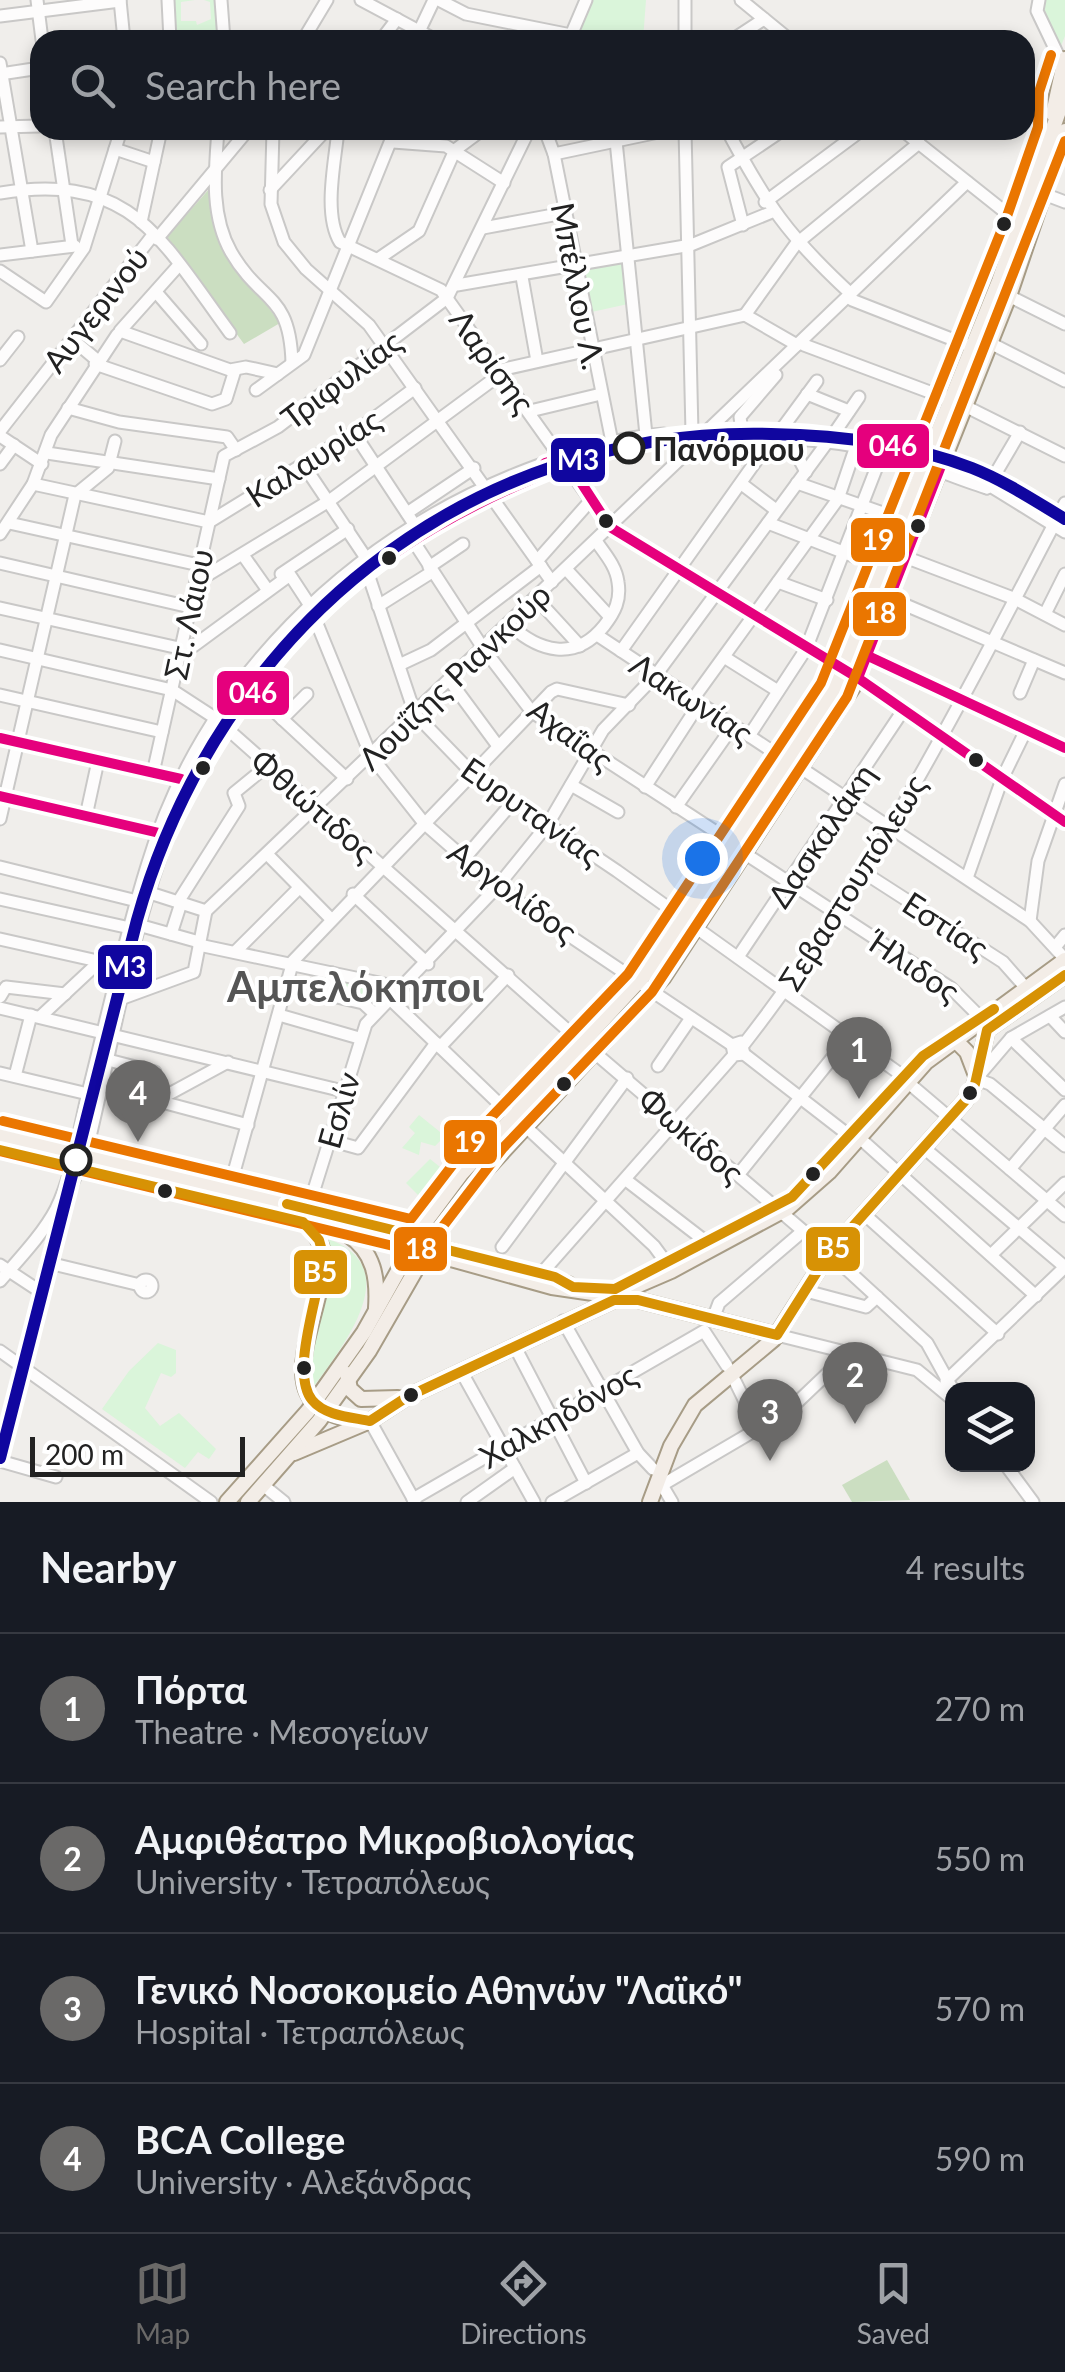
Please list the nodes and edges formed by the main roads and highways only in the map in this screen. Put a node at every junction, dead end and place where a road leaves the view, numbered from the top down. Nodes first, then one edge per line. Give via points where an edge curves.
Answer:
1 (1062, 58) edge
2 (1065, 94) edge
3 (1062, 132) edge
4 (958, 403) junction
5 (934, 462) junction
6 (851, 674) junction
7 (1062, 955) edge
8 (1065, 974) edge
9 (954, 1039) junction
10 (935, 1055) junction
11 (976, 1078) junction
12 (519, 1121) junction
13 (0, 1136) edge
14 (0, 1150) edge
15 (76, 1161) junction
16 (781, 1212) junction
17 (305, 1215) junction
18 (338, 1230) junction
19 (413, 1242) junction
20 (428, 1250) junction
21 (829, 1253) junction
22 (580, 1288) junction
23 (662, 1306) junction
24 (375, 1312) junction
25 (563, 1320) junction
26 (714, 1324) junction
27 (364, 1332) junction
28 (772, 1334) junction
29 (729, 1369) junction
30 (347, 1381) junction
31 (407, 1397) junction
32 (321, 1406) junction
33 (370, 1421) junction
34 (289, 1455) junction
35 (658, 1478) junction
36 (227, 1502) edge
37 (248, 1502) edge
38 (641, 1502) edge
39 (650, 1502) edge

1 - 3 main road via 1054,95
2 - 3 main road
3 - 4 main road via 972,346
3 - 4 main road via 1009,296
4 - 5 main road
5 - 6 main road via 884,568
5 - 6 main road via 889,598 866,656
6 - 12 main road via 646,988
7 - 9 main road
8 - 11 main road via 987,1030
9 - 10 main road
9 - 11 main road via 970,1057
10 - 16 main road
10 - 16 main road via 829,1172
11 - 21 main road via 950,1118
12 - 19 main road via 461,1174
12 - 20 main road
13 - 15 main road
14 - 15 main road
15 - 17 main road
15 - 17 main road via 229,1190
16 - 22 main road via 622,1286
16 - 22 main road via 624,1293
16 - 23 main road via 664,1280 657,1292
17 - 18 main road
17 - 19 main road
17 - 32 main road via 324,1256 302,1364 305,1388
18 - 19 main road
18 - 24 main road via 370,1259
19 - 20 main road
19 - 24 main road
20 - 22 main road
20 - 22 main road via 552,1287
20 - 30 main road
21 - 28 main road
21 - 28 main road
22 - 25 main road via 579,1306
23 - 25 main road via 614,1300
23 - 26 main road
24 - 27 main road
25 - 31 main road
26 - 28 main road
26 - 29 main road via 743,1330 748,1343
27 - 30 main road
27 - 32 main road
28 - 29 main road
29 - 35 main road via 682,1409
30 - 31 main road via 366,1400
30 - 32 main road
31 - 33 main road
32 - 33 main road
32 - 34 main road
32 - 36 main road
33 - 34 main road
34 - 37 main road
35 - 38 main road
35 - 39 main road

